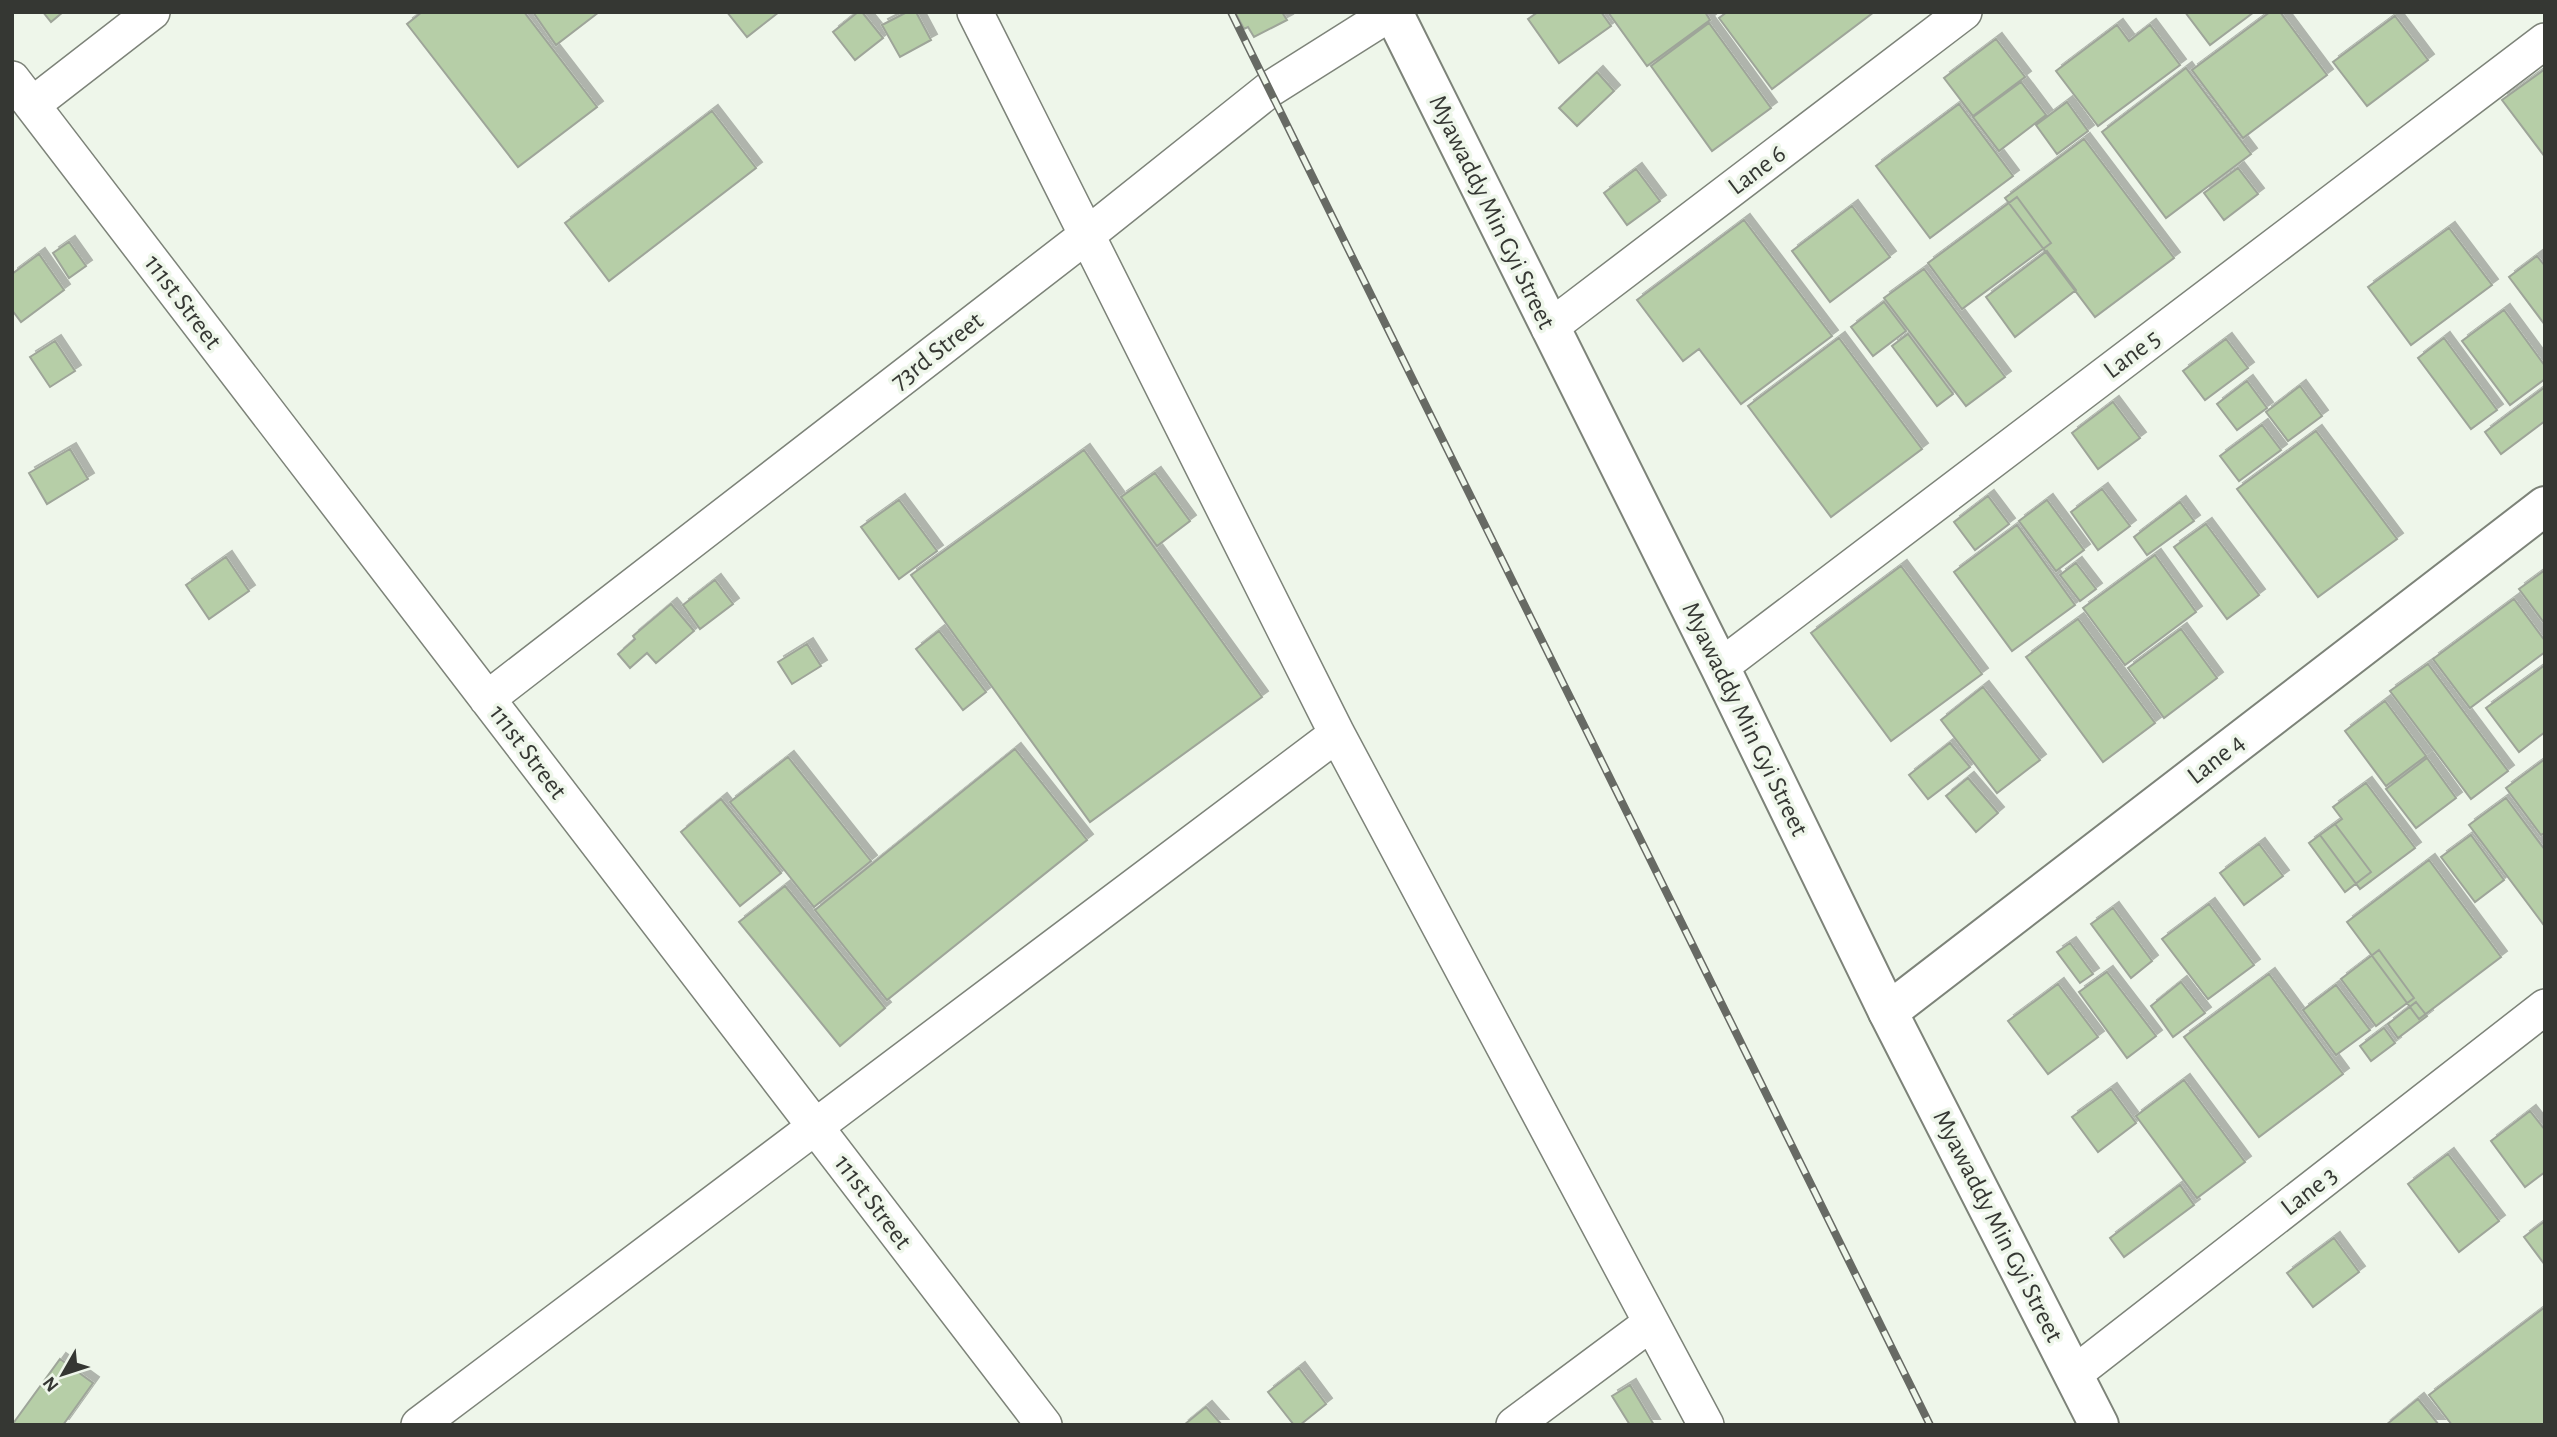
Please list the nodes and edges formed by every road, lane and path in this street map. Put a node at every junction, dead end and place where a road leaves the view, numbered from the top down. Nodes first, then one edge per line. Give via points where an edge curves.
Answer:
1 (152, 12) edge
2 (975, 12) edge
3 (1392, 12) edge
4 (1964, 12) edge
5 (2545, 41) edge
6 (22, 92) edge
7 (1087, 235) junction
8 (1549, 328) junction
9 (2545, 506) edge
10 (1720, 667) junction
11 (487, 699) junction
12 (1337, 734) junction
13 (2545, 1007) edge
14 (1888, 1012) junction
15 (815, 1126) junction
16 (1651, 1322) junction
17 (2074, 1374) junction
18 (419, 1425) edge
19 (1044, 1425) edge
20 (1514, 1425) edge
21 (1706, 1425) edge
22 (2099, 1425) edge

1 - 6 street
2 - 7 street
3 - 7 street, 73rd Street via 1270,89
3 - 8 main road, Myawaddy Min Gyi Street
4 - 8 street, Lane 6
5 - 10 street, Lane 5
6 - 11 street, 111st Street
7 - 11 street, 73rd Street
7 - 12 street
8 - 10 main road, Myawaddy Min Gyi Street
9 - 14 main road, Lane 4
10 - 14 main road, Myawaddy Min Gyi Street
11 - 15 street, 111st Street
12 - 15 street
12 - 16 street
13 - 17 street, Lane 3
14 - 17 main road, Myawaddy Min Gyi Street
15 - 18 street
15 - 19 street, 111st Street
16 - 20 street
16 - 21 street
17 - 22 main road, Myawaddy Min Gyi Street

